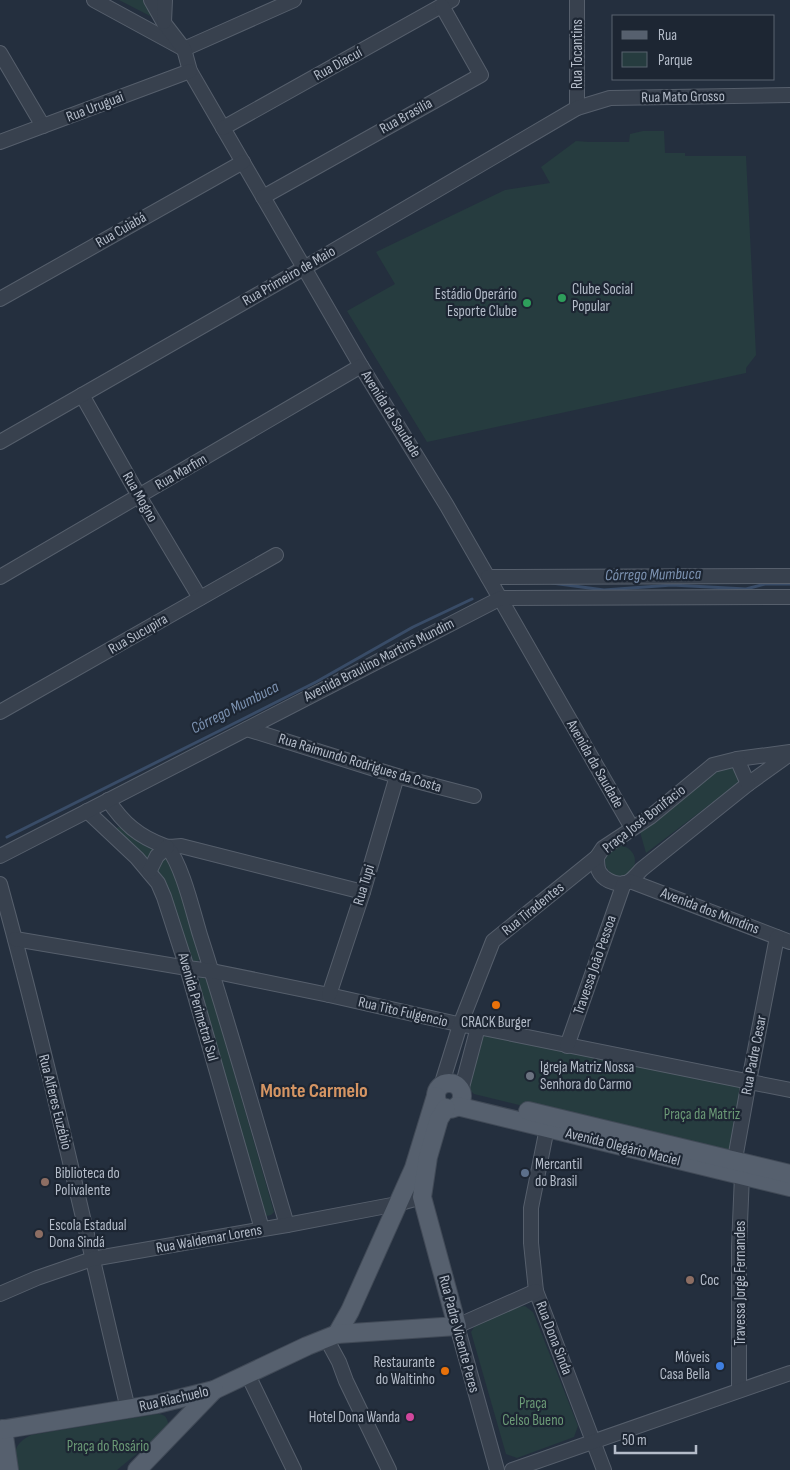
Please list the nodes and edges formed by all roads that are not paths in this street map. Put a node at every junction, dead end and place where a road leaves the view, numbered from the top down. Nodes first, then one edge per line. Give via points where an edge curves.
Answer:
1 (94, 0) edge
2 (151, 0) edge
3 (165, 0) edge
4 (294, 0) edge
5 (576, 0) edge
6 (447, 3) edge
7 (164, 23) junction
8 (184, 49) junction
9 (0, 52) edge
10 (190, 71) junction
11 (790, 95) edge
12 (576, 108) junction
13 (42, 126) junction
14 (223, 128) junction
15 (0, 142) edge
16 (243, 162) junction
17 (263, 197) junction
18 (304, 268) junction
19 (0, 299) edge
20 (361, 366) junction
21 (82, 395) junction
22 (0, 442) edge
23 (139, 496) junction
24 (276, 555) dead end
25 (790, 576) edge
26 (0, 577) edge
27 (489, 580) junction
28 (500, 596) junction
29 (790, 597) edge
30 (200, 598) junction
31 (0, 712) edge
32 (247, 729) junction
33 (790, 753) edge
34 (737, 759) junction
35 (396, 776) junction
36 (748, 784) junction
37 (474, 796) dead end
38 (108, 800) junction
39 (87, 811) junction
40 (632, 828) junction
41 (167, 847) junction
42 (0, 856) edge
43 (597, 857) junction
44 (149, 872) junction
45 (627, 882) junction
46 (0, 884) edge
47 (363, 892) junction
48 (15, 938) junction
49 (784, 939) edge
50 (186, 968) junction
51 (212, 971) junction
52 (329, 995) junction
53 (460, 1025) junction
54 (478, 1027) junction
55 (567, 1046) junction
56 (749, 1081) junction
57 (790, 1090) edge
58 (450, 1097) junction
59 (548, 1122) junction
60 (736, 1170) junction
61 (790, 1174) edge
62 (790, 1187) edge
63 (422, 1197) junction
64 (397, 1204) junction
65 (287, 1225) junction
66 (262, 1229) junction
67 (92, 1259) junction
68 (536, 1291) junction
69 (0, 1294) edge
70 (457, 1326) junction
71 (332, 1336) junction
72 (790, 1372) edge
73 (247, 1373) junction
74 (214, 1390) junction
75 (739, 1390) junction
76 (157, 1404) junction
77 (128, 1409) junction
78 (2, 1430) edge
79 (171, 1435) junction
80 (593, 1441) junction
81 (9, 1470) edge
82 (137, 1470) edge
83 (294, 1470) edge
84 (389, 1470) edge
85 (497, 1470) edge
86 (512, 1470) edge
87 (604, 1470) edge

1 - 8 street
2 - 7 street, Avenida da Saudade
3 - 7 street
4 - 8 street
5 - 12 street, Rua Tocantins
6 - 14 street, Rua Diacuí
6 - 17 street, Rua Brasília via 481,75
7 - 8 street, Avenida da Saudade
8 - 10 street, Avenida da Saudade
9 - 13 street
10 - 13 street, Rua Uruguai
10 - 14 street, Avenida da Saudade
11 - 12 street, Rua Mato Grosso via 610,98
12 - 18 street, Rua Primeiro de Maio
13 - 15 street, Rua Uruguai
14 - 16 street, Avenida da Saudade
16 - 17 street, Avenida da Saudade
16 - 19 street, Rua Cuiabá
17 - 18 street, Avenida da Saudade
18 - 20 street, Avenida da Saudade
18 - 21 street, Rua Primeiro de Maio
20 - 23 street, Rua Marfim
20 - 27 street, Avenida da Saudade via 448,506
21 - 22 street, Rua Primeiro de Maio
21 - 23 street, Rua Mogno
23 - 26 street, Rua Marfim
23 - 30 street, Rua Mogno
24 - 30 street, Rua Sucupira
25 - 27 street
27 - 28 street, Avenida da Saudade
28 - 29 street, Avenida Braulino Martins Mundim
28 - 32 street, Avenida Braulino Martins Mundim
28 - 40 street, Avenida da Saudade
30 - 31 street, Rua Sucupira
32 - 35 street, Rua Raimundo Rodrigues da Costa
32 - 38 street, Avenida Braulino Martins Mundim
33 - 34 street, Praça José Bonifacio
33 - 36 street, Praça José Bonifacio
34 - 36 street
34 - 40 street, Praça José Bonifacio via 713,765
35 - 37 street, Rua Raimundo Rodrigues da Costa
35 - 47 street, Rua Tupi
36 - 45 street, Praça José Bonifacio
38 - 39 street, Avenida Braulino Martins Mundim
38 - 41 street via 128,826
39 - 42 street, Avenida Braulino Martins Mundim
39 - 44 street, Avenida Perimetral Sul
40 - 43 street, Praça José Bonifacio via 603,848
41 - 44 street
41 - 47 street via 181,846
41 - 51 street, Avenida Perimetral Sul via 180,871
43 - 45 street, Praça José Bonifacio via 599,872 604,878 614,883
43 - 53 street, Rua Tiradentes via 493,941
44 - 50 street, Avenida Perimetral Sul via 164,898
45 - 49 street, Avenida dos Mundins
45 - 55 street, Travessa João Pessoa
46 - 48 street, Rua Alferes Euzébio
47 - 52 street, Rua Tupi
48 - 50 street, Rua Tito Fulgencio
48 - 67 street, Rua Alferes Euzébio
49 - 56 street, Rua Padre Cesar
50 - 51 street, Rua Tito Fulgencio
50 - 66 street, Avenida Perimetral Sul
51 - 52 street, Rua Tito Fulgencio
51 - 65 street, Avenida Perimetral Sul
52 - 53 street, Rua Tito Fulgencio
53 - 54 street, Rua Tito Fulgencio
53 - 58 street, Rua Tiradentes
54 - 55 street, Rua Tito Fulgencio
54 - 58 street
55 - 56 street, Rua Tito Fulgencio
56 - 57 street, Rua Tito Fulgencio
56 - 60 street, Rua Padre Cesar
58 - 59 main road, Avenida Olegário Maciel
58 - 63 main road via 439,1119 428,1157
58 - 64 main road
59 - 60 main road, Avenida Olegário Maciel
59 - 68 street, Rua Dona Sinda via 531,1208
60 - 61 main road, Avenida Olegário Maciel
60 - 62 main road, Avenida Olegário Maciel
60 - 75 street, Travessa Jorge Fernandes
63 - 64 street, Rua Waldemar Lorens
63 - 70 main road, Rua Padre Vicente Peres
64 - 65 street, Rua Waldemar Lorens
64 - 71 main road via 350,1311
65 - 66 street, Rua Waldemar Lorens
66 - 67 street, Rua Waldemar Lorens
67 - 69 street, Rua Waldemar Lorens
67 - 77 street, Rua Alferes Euzébio
68 - 70 street
68 - 80 street, Rua Dona Sinda
70 - 71 main road, Rua Riachuelo
70 - 85 street, Rua Padre Vicente Peres
71 - 73 main road, Rua Riachuelo
71 - 84 street via 346,1381
72 - 75 street
73 - 74 main road, Rua Riachuelo
73 - 83 street
74 - 76 main road, Rua Riachuelo
74 - 79 main road
75 - 80 street
76 - 77 main road, Rua Riachuelo
76 - 79 main road via 168,1415
77 - 78 main road, Rua Riachuelo
78 - 81 main road
79 - 82 main road
80 - 86 street
80 - 87 street, Rua Dona Sinda

